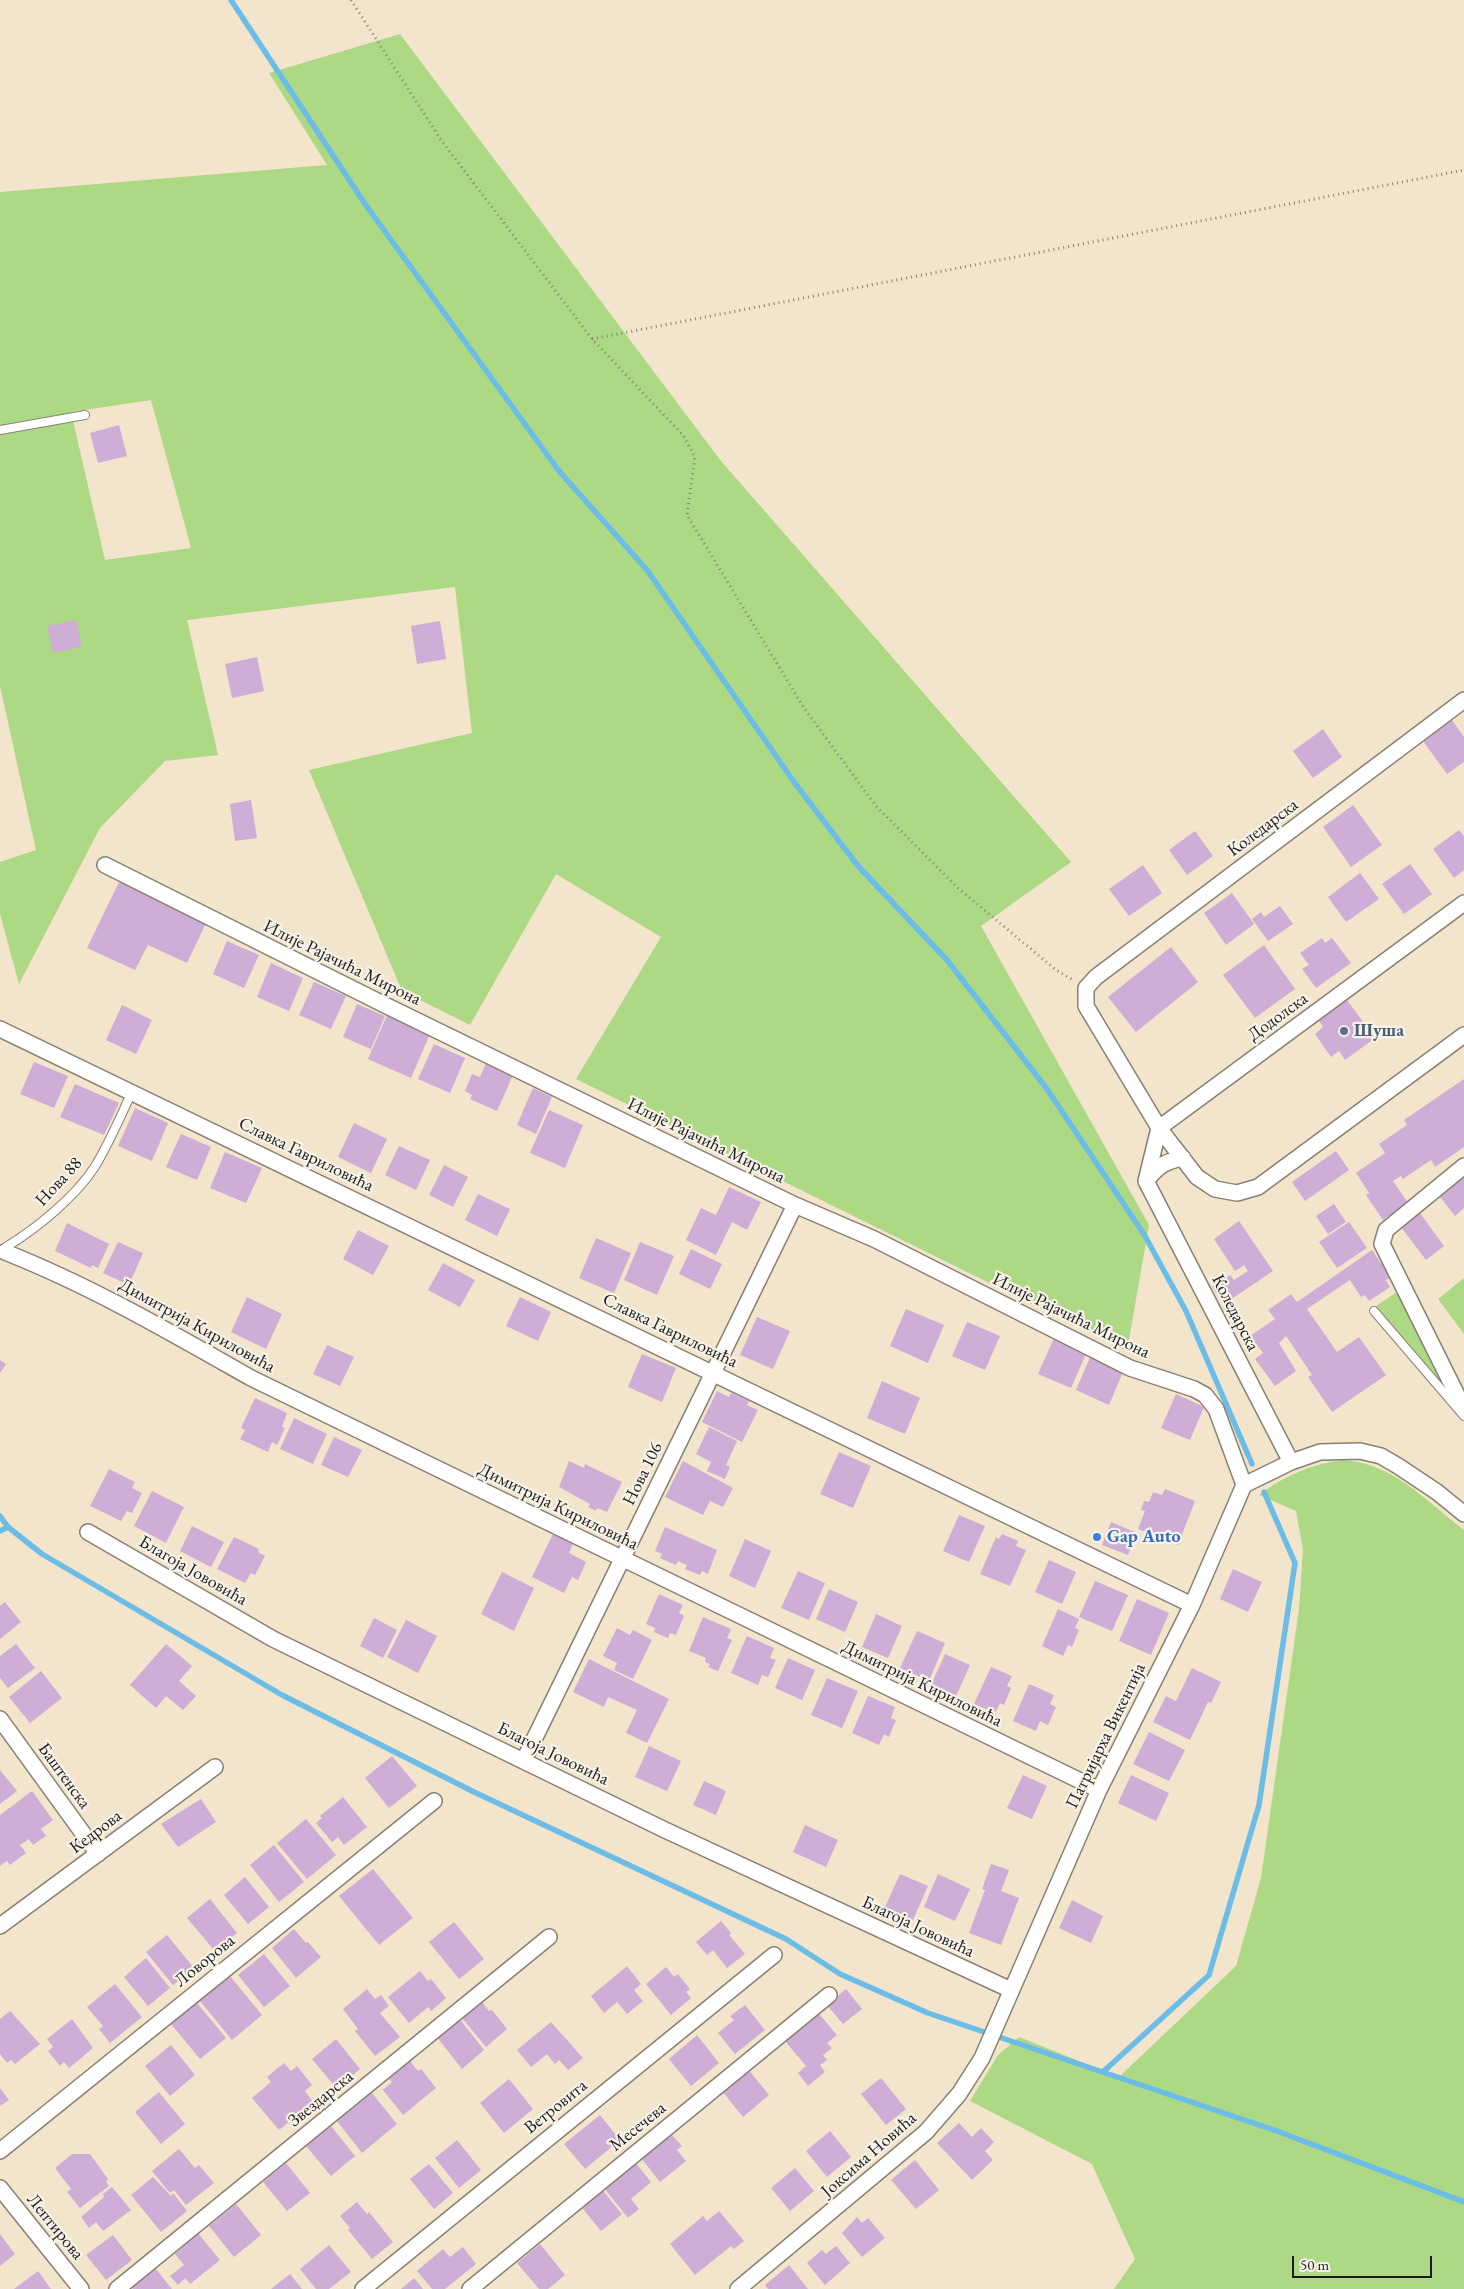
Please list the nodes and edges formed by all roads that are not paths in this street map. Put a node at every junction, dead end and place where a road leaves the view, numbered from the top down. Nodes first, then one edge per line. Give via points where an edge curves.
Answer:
1 (85, 415) dead end
2 (0, 430) edge
3 (1464, 700) edge
4 (105, 865) dead end
5 (1464, 903) edge
6 (0, 1029) edge
7 (1464, 1036) edge
8 (132, 1092) junction
9 (1159, 1128) junction
10 (1183, 1158) junction
11 (1464, 1166) edge
12 (1146, 1181) junction
13 (795, 1205) junction
14 (2, 1251) edge
15 (1374, 1311) dead end
16 (713, 1372) junction
17 (1464, 1409) edge
18 (1464, 1416) edge
19 (1291, 1462) junction
20 (1244, 1485) junction
21 (1464, 1514) edge
22 (88, 1532) dead end
23 (622, 1559) junction
24 (1192, 1605) junction
25 (0, 1719) edge
26 (524, 1760) junction
27 (214, 1766) dead end
28 (1099, 1790) junction
29 (434, 1801) dead end
30 (98, 1854) junction
31 (0, 1926) edge
32 (549, 1937) dead end
33 (774, 1954) dead end
34 (1011, 1990) junction
35 (829, 1995) dead end
36 (996, 2026) joint
37 (0, 2151) edge
38 (0, 2188) edge
39 (80, 2289) edge
40 (117, 2289) edge
41 (363, 2289) edge
42 (470, 2289) edge
43 (738, 2289) edge

1 - 2 lane
3 - 9 street, Коледарска via 1096,977 1086,988 1086,1006
4 - 13 street, Илије Рајачића Мирона
5 - 9 street, Додолска
6 - 8 street, Славка Гавриловића
7 - 10 street via 1258,1186 1238,1193 1215,1189 1197,1177
8 - 14 lane, Нова 88 via 83,1183 36,1227
8 - 16 street, Славка Гавриловића
9 - 10 street
9 - 12 street
10 - 12 street via 1168,1160 1158,1166
11 - 17 street via 1386,1230 1382,1244
12 - 19 street, Коледарска
13 - 16 street, Нова 106
13 - 20 street, Илије Рајачића Мирона via 874,1240 1130,1368 1206,1395 1216,1409
14 - 23 street, Димитрија Кириловића via 59,1274 135,1312 251,1378
15 - 18 lane
16 - 23 street, Нова 106
16 - 24 street, Славка Гавриловића
19 - 20 street
19 - 21 street via 1320,1452 1339,1450 1381,1456 1437,1492
20 - 24 street, Патријарха Викентија
22 - 26 street, Благоја Јововића via 272,1639
23 - 26 street, Нова 106
23 - 28 street, Димитрија Кириловића
24 - 28 street, Патријарха Викентија
25 - 30 street, Баштенска
26 - 34 street, Благоја Јововића via 665,1830
27 - 30 street, Кедрова
28 - 34 street, Патријарха Викентија
29 - 37 street, Ловорова
30 - 31 street, Кедрова
32 - 40 street, Звездарска
33 - 41 street, Ветровита
34 - 36 street, Патријарха Викентија
35 - 42 street, Месечева
36 - 43 street, Јоксима Новића via 982,2058 959,2094 926,2132
38 - 39 street, Лептирова

